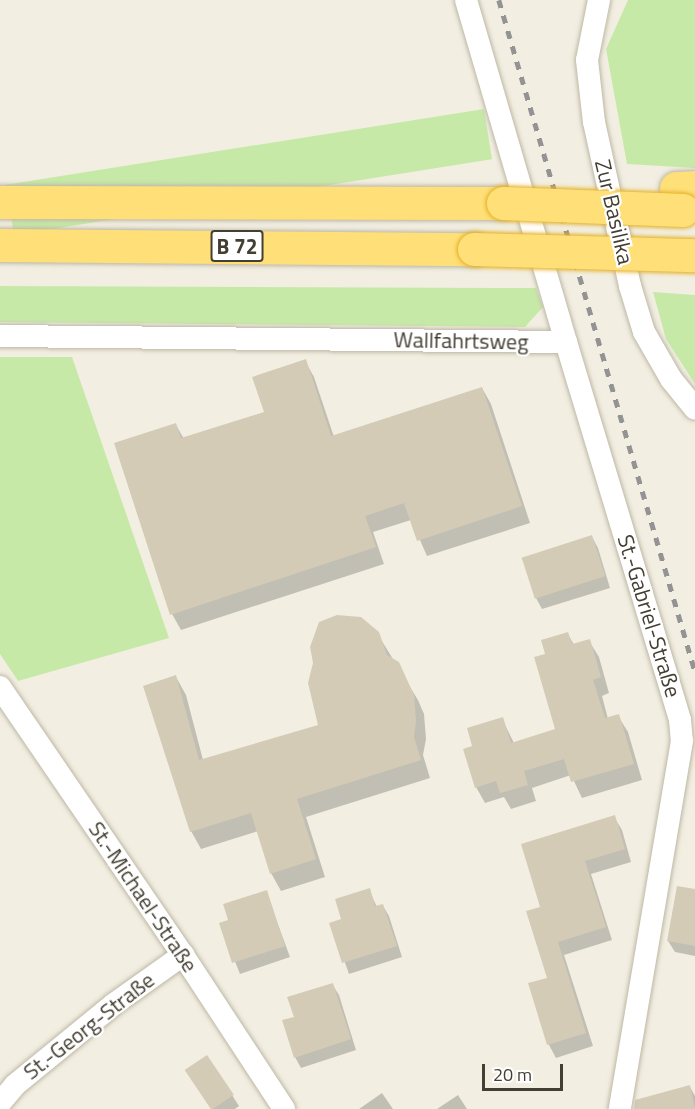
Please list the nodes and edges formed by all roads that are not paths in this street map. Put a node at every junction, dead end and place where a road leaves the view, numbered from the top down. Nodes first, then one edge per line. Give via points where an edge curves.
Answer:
1 (466, 0) edge
2 (599, 0) edge
3 (687, 199) edge
4 (0, 202) edge
5 (0, 245) edge
6 (695, 255) edge
7 (0, 336) edge
8 (566, 342) junction
9 (695, 409) edge
10 (0, 687) edge
11 (183, 955) junction
12 (0, 1103) edge
13 (284, 1109) edge
14 (620, 1109) edge

1 - 8 street, Wallfahrtsweg
2 - 9 street, Zur Basilika via 587,60 594,122 630,286 644,332 671,379
3 - 4 highway, B 72, bridge via 503,203
5 - 6 highway, B 72, bridge
7 - 8 street, Wallfahrtsweg
8 - 14 street, St.-Gabriel-Straße via 680,720 682,741
10 - 11 street, St.-Michael-Straße
11 - 12 street, St.-Georg-Straße via 114,1004 15,1085
11 - 13 street, St.-Michael-Straße

